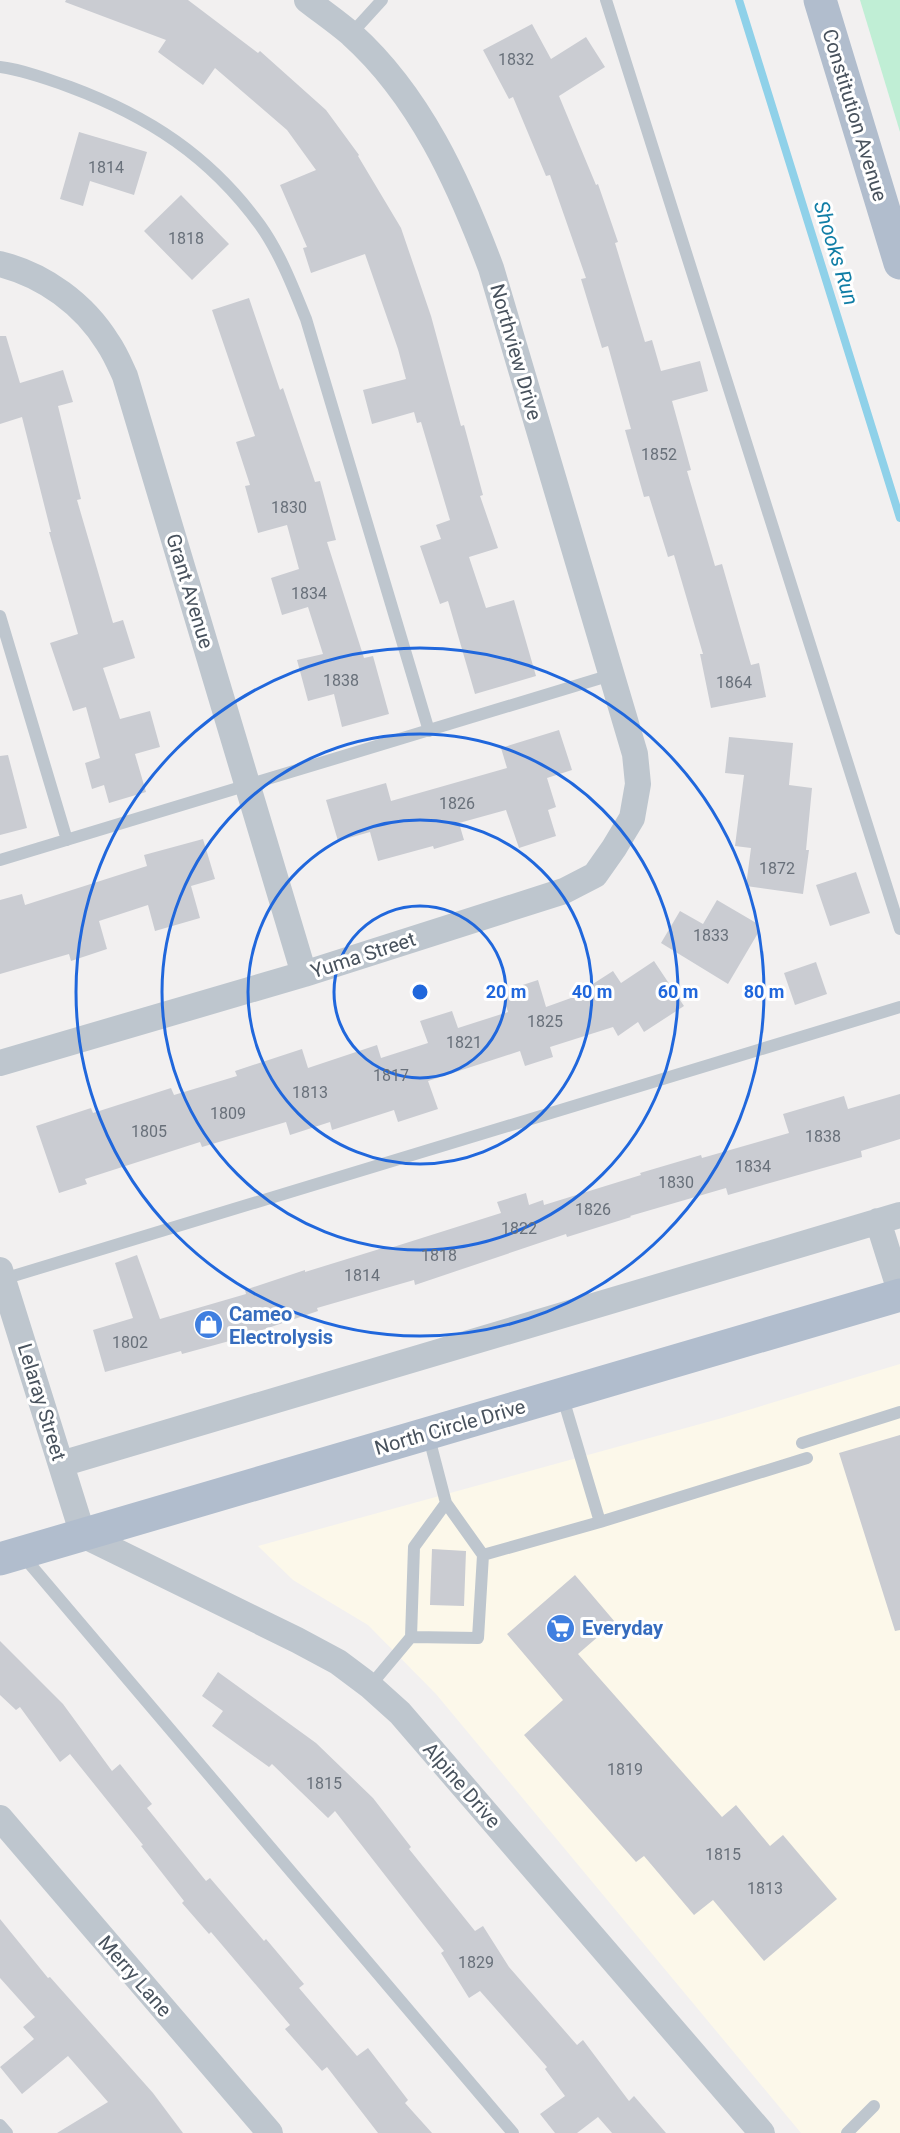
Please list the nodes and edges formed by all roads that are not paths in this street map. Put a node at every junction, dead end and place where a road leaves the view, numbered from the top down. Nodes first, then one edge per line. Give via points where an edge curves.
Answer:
1 (307, 0) edge
2 (382, 0) edge
3 (606, 0) edge
4 (820, 0) edge
5 (351, 34) junction
6 (0, 67) edge
7 (900, 263) edge
8 (0, 264) edge
9 (0, 616) edge
10 (611, 675) junction
11 (429, 730) junction
12 (635, 754) joint
13 (248, 786) junction
14 (67, 840) junction
15 (0, 860) edge
16 (900, 929) edge
17 (304, 974) junction
18 (900, 1007) edge
19 (0, 1063) edge
20 (889, 1218) edge
21 (1, 1276) edge
22 (900, 1293) edge
23 (562, 1394) junction
24 (900, 1412) edge
25 (428, 1434) junction
26 (802, 1443) dead end
27 (807, 1458) dead end
28 (61, 1464) junction
29 (446, 1503) junction
30 (600, 1522) junction
31 (83, 1535) junction
32 (483, 1555) junction
33 (10, 1556) edge
34 (411, 1637) junction
35 (370, 1686) junction
36 (0, 1818) edge
37 (873, 2106) dead end
38 (0, 2125) edge
39 (7, 2133) edge
40 (270, 2133) edge
41 (513, 2133) edge
42 (762, 2133) edge
43 (847, 2133) edge

1 - 5 street, Northview Drive
2 - 5 lane
3 - 16 lane
4 - 7 main road, Constitution Avenue
5 - 10 street, Northview Drive via 384,69 418,115 470,212 494,280
6 - 11 lane via 55,81 145,120 224,181 261,226 306,319
8 - 13 street, Grant Avenue via 46,281 80,307 108,342 125,376
9 - 14 lane
10 - 11 lane
10 - 12 street, Northview Drive
11 - 13 lane
12 - 17 street, Yuma Street via 638,784 632,818 595,875 564,891
13 - 14 lane
13 - 17 street, Grant Avenue
14 - 15 lane
17 - 19 street, Yuma Street
18 - 21 lane
20 - 22 street
20 - 28 street
21 - 28 street, Lelaray Street
22 - 23 main road, North Circle Drive
23 - 25 main road, North Circle Drive
23 - 30 lane
24 - 26 lane
25 - 29 lane
25 - 31 main road, North Circle Drive
27 - 30 lane
28 - 31 street, Lelaray Street
29 - 32 lane
29 - 34 lane via 414,1547
30 - 32 lane
31 - 33 main road, North Circle Drive
31 - 35 street, Alpine Drive via 297,1640 338,1662
32 - 34 lane via 478,1638
33 - 41 lane
34 - 35 lane
35 - 42 street, Alpine Drive via 400,1713
36 - 40 street, Merry Lane
37 - 43 lane
38 - 39 lane

